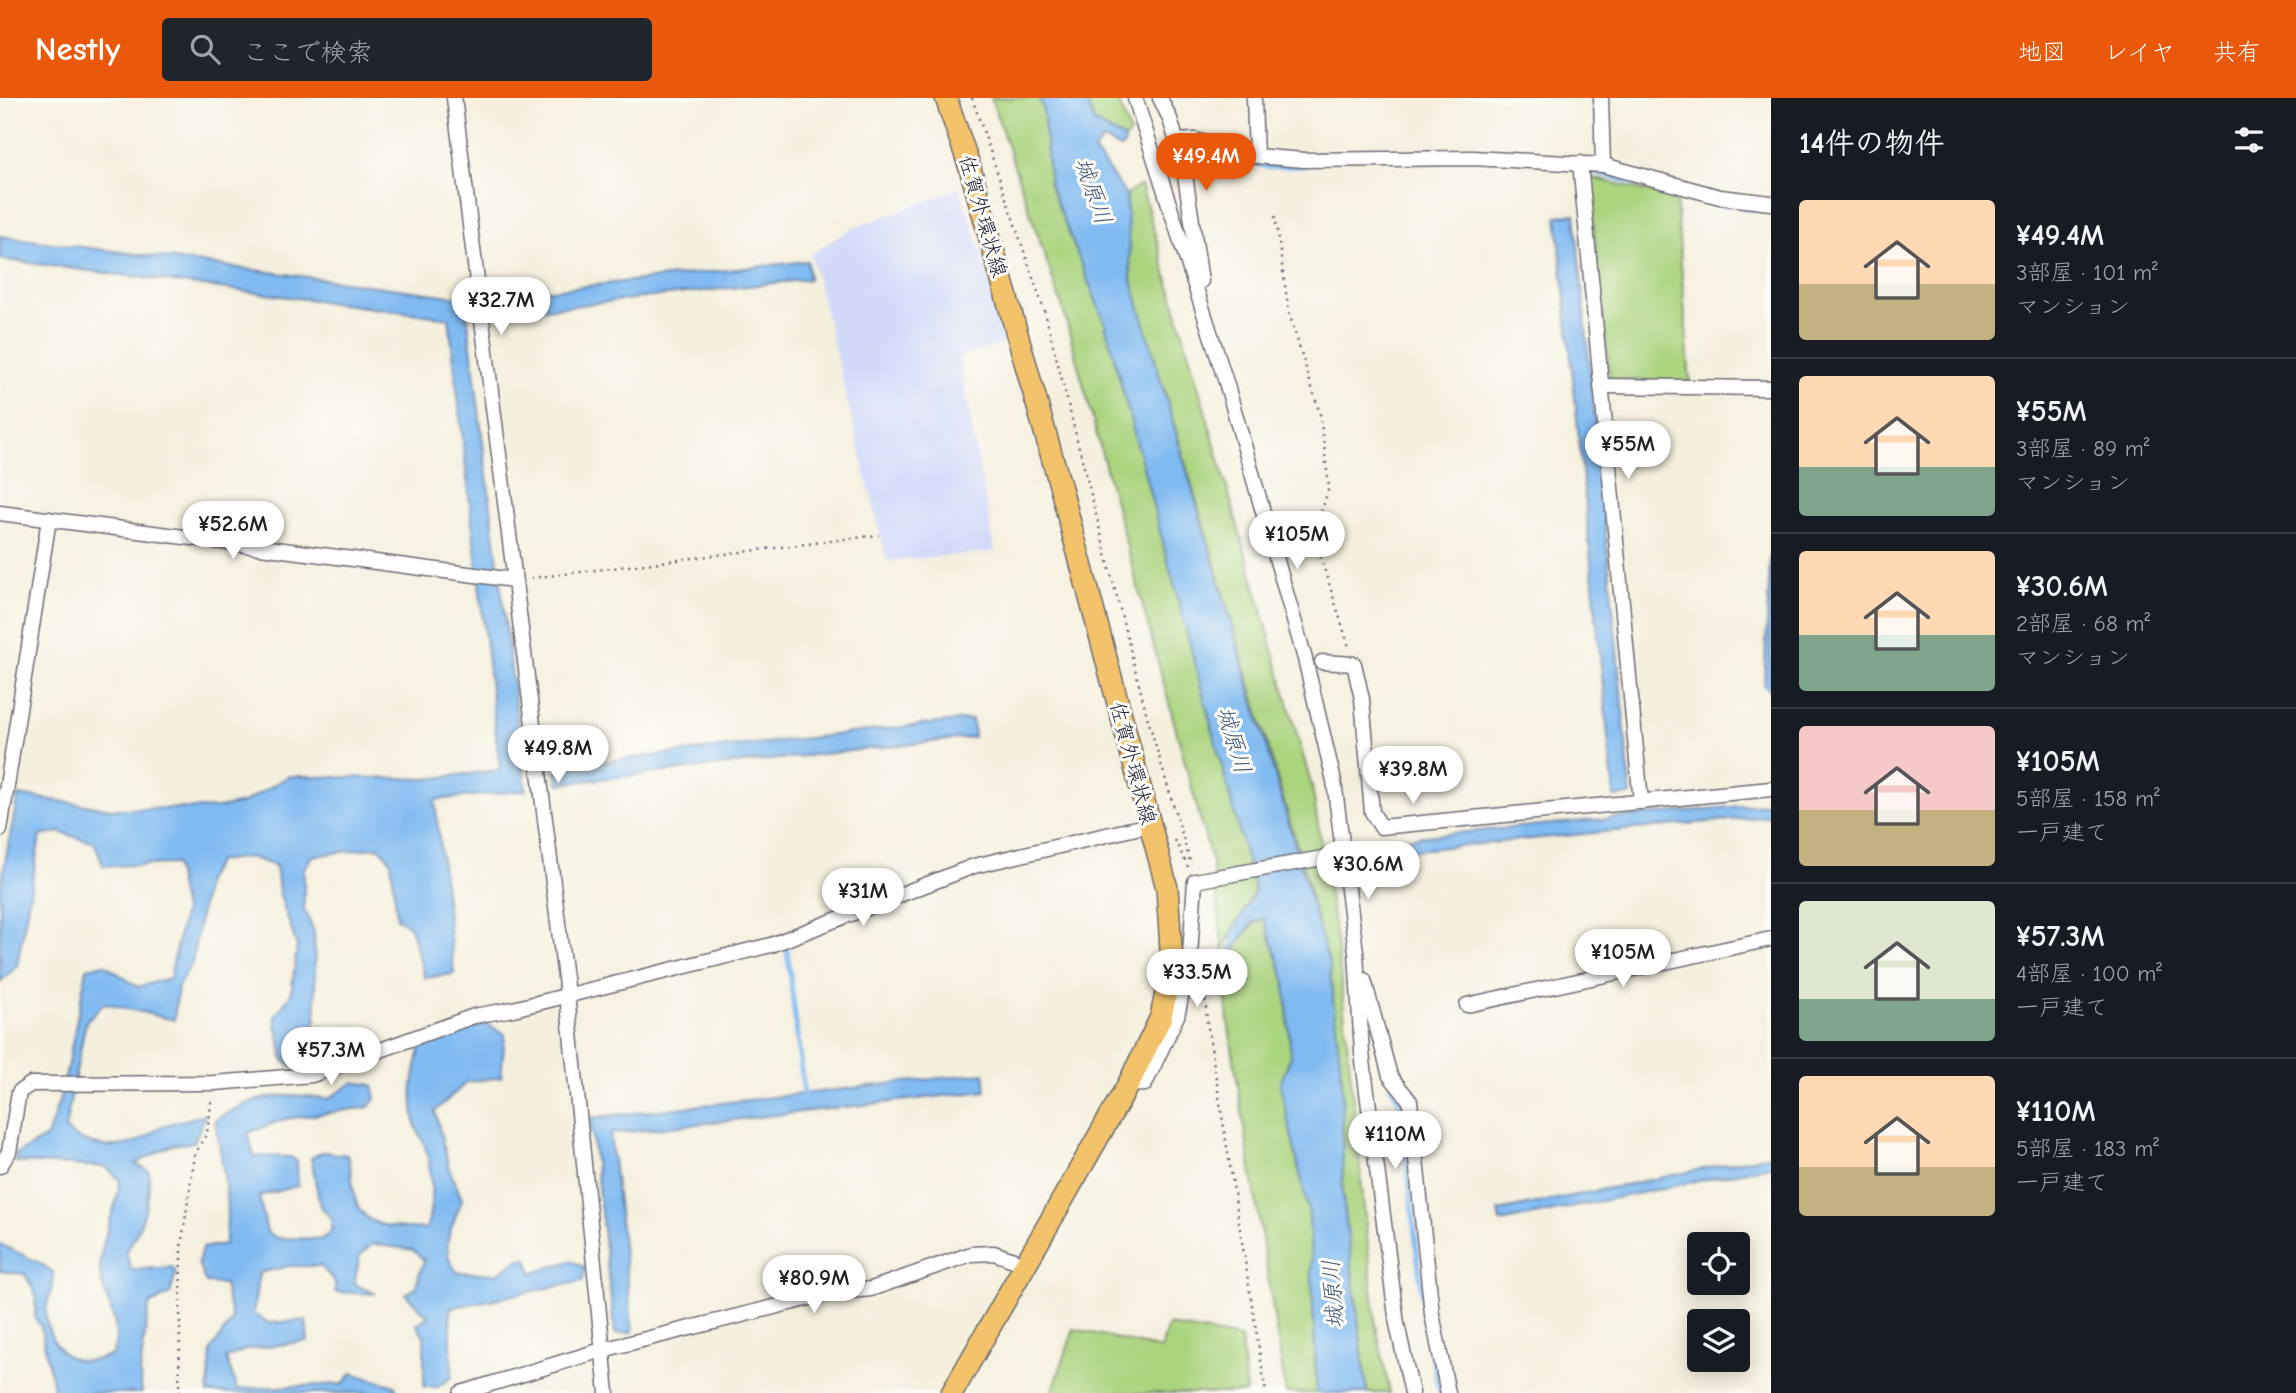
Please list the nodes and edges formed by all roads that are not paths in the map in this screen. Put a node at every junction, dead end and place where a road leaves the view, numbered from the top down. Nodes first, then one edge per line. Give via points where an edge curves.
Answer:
1 (454, 98) edge
2 (946, 98) edge
3 (1135, 98) edge
4 (1160, 98) edge
5 (1254, 98) edge
6 (1601, 98) edge
7 (1177, 141) junction
8 (1256, 156) junction
9 (1580, 163) junction
10 (1603, 165) junction
11 (1771, 203) edge
12 (1200, 300) junction
13 (1601, 386) junction
14 (1771, 388) edge
15 (0, 513) edge
16 (49, 519) junction
17 (514, 580) junction
18 (1322, 662) dead end
19 (1771, 789) edge
20 (1641, 802) junction
21 (2, 818) edge
22 (1149, 825) junction
23 (1345, 854) junction
24 (1771, 939) edge
25 (1356, 951) junction
26 (567, 994) junction
27 (1467, 1005) dead end
28 (1128, 1085) junction
29 (0, 1166) edge
30 (1025, 1264) junction
31 (602, 1350) junction
32 (461, 1393) edge
33 (607, 1393) edge
34 (952, 1393) edge
35 (1412, 1393) edge
36 (1448, 1393) edge

1 - 17 street
2 - 22 main road, 佐賀外環状線 via 1056,471
3 - 12 street
4 - 7 street
5 - 8 street
6 - 10 street
7 - 8 street via 1195,140
7 - 12 street via 1201,272
8 - 9 street
9 - 10 street
9 - 13 street
10 - 11 street via 1720,197
12 - 23 street via 1304,659 1334,781
13 - 14 street
13 - 20 street
15 - 16 street
16 - 17 street
16 - 21 street
17 - 26 street
18 - 20 street via 1354,664 1362,699 1372,812 1381,827
19 - 20 street
22 - 26 street via 974,866 771,944
22 - 28 main road, 佐賀外環状線 via 1167,888 1172,964 1161,1017
23 - 25 street
23 - 28 street via 1195,881 1190,955 1177,1016 1145,1084
24 - 27 street
25 - 35 street via 1362,1053 1397,1324
25 - 36 street via 1390,1076 1410,1101 1432,1314
26 - 29 street via 474,1016 312,1075 214,1083 32,1084 19,1092 9,1152
26 - 31 street
28 - 30 main road, 佐賀外環状線
30 - 31 street via 994,1253 971,1254 871,1289 830,1293
30 - 34 main road, 佐賀外環状線
31 - 32 street
31 - 33 street

